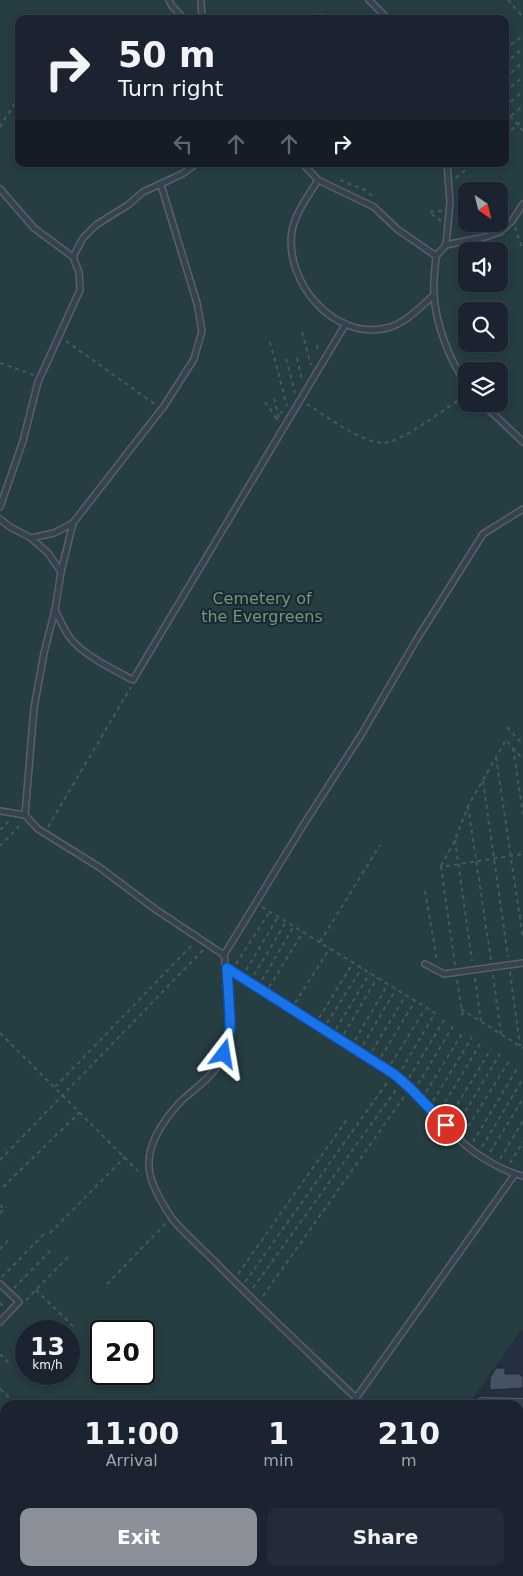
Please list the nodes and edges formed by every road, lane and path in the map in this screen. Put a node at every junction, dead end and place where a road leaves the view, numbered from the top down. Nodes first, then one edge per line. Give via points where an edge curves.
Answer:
1 (170, 0) edge
2 (201, 0) edge
3 (369, 0) edge
4 (508, 0) edge
5 (324, 14) dead end
6 (180, 15) edge
7 (202, 15) edge
8 (316, 15) edge
9 (384, 15) edge
10 (523, 17) edge
11 (523, 35) edge
12 (509, 47) edge
13 (523, 48) edge
14 (509, 60) edge
15 (523, 62) edge
16 (509, 74) edge
17 (523, 77) edge
18 (509, 89) edge
19 (523, 91) edge
20 (15, 103) edge
21 (509, 104) edge
22 (523, 106) edge
23 (510, 116) joint
24 (523, 120) edge
25 (518, 124) junction
26 (0, 127) edge
27 (523, 131) edge
28 (509, 132) edge
29 (192, 167) edge
30 (305, 167) edge
31 (447, 167) edge
32 (468, 167) edge
33 (318, 180) junction
34 (448, 184) junction
35 (161, 185) junction
36 (0, 189) edge
37 (523, 204) edge
38 (449, 210) junction
39 (442, 221) dead end
40 (512, 221) junction
41 (446, 245) junction
42 (523, 245) edge
43 (436, 256) junction
44 (74, 257) junction
45 (434, 295) junction
46 (346, 325) junction
47 (302, 332) dead end
48 (59, 336) junction
49 (270, 342) dead end
50 (297, 358) dead end
51 (286, 359) dead end
52 (0, 363) edge
53 (458, 370) edge
54 (41, 377) junction
55 (314, 377) junction
56 (305, 392) junction
57 (274, 398) dead end
58 (458, 400) edge
59 (265, 402) dead end
60 (299, 402) junction
61 (162, 410) junction
62 (282, 411) dead end
63 (491, 412) edge
64 (279, 417) junction
65 (290, 418) junction
66 (523, 442) edge
67 (0, 507) edge
68 (523, 509) edge
69 (0, 519) edge
70 (73, 523) junction
71 (31, 538) junction
72 (61, 572) junction
73 (55, 610) junction
74 (133, 680) junction
75 (507, 727) dead end
76 (523, 745) edge
77 (514, 748) junction
78 (496, 757) junction
79 (523, 759) edge
80 (482, 781) junction
81 (468, 806) junction
82 (0, 811) edge
83 (16, 814) junction
84 (523, 814) edge
85 (26, 816) junction
86 (0, 830) edge
87 (44, 833) junction
88 (454, 840) junction
89 (380, 845) dead end
90 (0, 846) edge
91 (523, 854) edge
92 (511, 856) junction
93 (494, 859) junction
94 (476, 861) junction
95 (458, 864) junction
96 (441, 866) junction
97 (425, 891) dead end
98 (256, 903) junction
99 (270, 911) junction
100 (278, 917) junction
101 (286, 922) junction
102 (294, 926) junction
103 (303, 932) junction
104 (198, 938) junction
105 (523, 939) edge
106 (320, 942) junction
107 (208, 944) junction
108 (330, 948) junction
109 (224, 955) junction
110 (523, 962) edge
111 (353, 963) junction
112 (425, 964) dead end
113 (509, 964) junction
114 (235, 967) dead end
115 (492, 967) junction
116 (227, 968) junction
117 (362, 968) junction
118 (474, 970) junction
119 (439, 971) junction
120 (456, 972) junction
121 (244, 973) dead end
122 (370, 973) junction
123 (252, 978) dead end
124 (377, 978) junction
125 (260, 983) dead end
126 (388, 984) junction
127 (268, 988) dead end
128 (396, 989) junction
129 (406, 995) junction
130 (415, 1001) junction
131 (294, 1005) dead end
132 (426, 1008) junction
133 (461, 1009) junction
134 (463, 1018) dead end
135 (318, 1020) dead end
136 (444, 1020) dead end
137 (481, 1021) junction
138 (326, 1025) dead end
139 (453, 1026) dead end
140 (463, 1032) dead end
141 (0, 1033) edge
142 (501, 1034) junction
143 (332, 1036) junction
144 (472, 1037) dead end
145 (340, 1040) junction
146 (480, 1044) dead end
147 (351, 1047) junction
148 (522, 1047) edge
149 (491, 1049) dead end
150 (359, 1053) junction
151 (500, 1054) dead end
152 (367, 1058) junction
153 (509, 1061) dead end
154 (377, 1064) junction
155 (390, 1065) dead end
156 (518, 1067) dead end
157 (400, 1072) dead end
158 (394, 1074) junction
159 (405, 1080) junction
160 (521, 1082) dead end
161 (416, 1086) dead end
162 (55, 1087) junction
163 (410, 1088) junction
164 (63, 1094) junction
165 (424, 1094) dead end
166 (523, 1099) edge
167 (432, 1102) dead end
168 (440, 1111) dead end
169 (80, 1112) junction
170 (348, 1118) dead end
171 (448, 1120) dead end
172 (523, 1122) edge
173 (455, 1128) dead end
174 (463, 1136) dead end
175 (523, 1142) edge
176 (472, 1144) dead end
177 (480, 1150) dead end
178 (489, 1154) dead end
179 (125, 1157) junction
180 (500, 1159) dead end
181 (0, 1160) edge
182 (510, 1163) dead end
183 (515, 1174) junction
184 (523, 1176) edge
185 (3, 1187) dead end
186 (154, 1187) junction
187 (0, 1205) edge
188 (0, 1213) edge
189 (172, 1217) junction
190 (50, 1233) dead end
191 (44, 1234) dead end
192 (9, 1239) dead end
193 (53, 1248) dead end
194 (0, 1249) edge
195 (70, 1255) dead end
196 (0, 1279) edge
197 (234, 1280) junction
198 (0, 1284) edge
199 (108, 1284) dead end
200 (241, 1288) junction
201 (36, 1290) junction
202 (9, 1293) junction
203 (248, 1294) junction
204 (22, 1304) dead end
205 (257, 1304) junction
206 (67, 1320) edge
207 (0, 1322) edge
208 (0, 1354) edge
209 (12, 1366) dead end
210 (0, 1389) edge
211 (12, 1400) edge

1 - 6 lane
2 - 7 lane
3 - 9 lane
4 - 10 path
5 - 8 path
11 - 12 path
13 - 14 path
15 - 16 path
17 - 18 path
19 - 21 path
20 - 26 path
22 - 23 path
23 - 25 path
24 - 25 path
25 - 27 path
25 - 28 path
29 - 35 lane
30 - 33 lane
31 - 34 lane
32 - 34 path
33 - 43 lane via 374,207 397,229
33 - 46 lane via 298,213 292,230 292,258 314,301 331,317
34 - 38 lane
35 - 44 lane via 143,192 96,225 83,238
35 - 61 lane via 197,303 202,332 194,359
36 - 44 lane via 34,228
37 - 40 lane
38 - 39 path via 429,212
38 - 41 lane
40 - 41 lane via 500,232
40 - 42 path
41 - 43 lane
43 - 45 lane
44 - 48 lane via 80,290
45 - 46 lane via 404,322 368,330
45 - 53 lane via 444,340
46 - 55 lane
47 - 55 path
48 - 54 lane
48 - 61 path
49 - 65 path
50 - 56 path
51 - 60 path
52 - 54 path
54 - 67 lane
55 - 56 lane
56 - 60 lane
57 - 64 path
58 - 60 path via 398,439 383,443 361,437
59 - 64 path via 276,420
60 - 65 lane
61 - 70 lane
62 - 64 path
63 - 66 lane
65 - 74 lane
68 - 98 lane via 483,534
69 - 71 lane
70 - 71 lane via 54,534
70 - 72 lane
71 - 72 lane via 48,553
72 - 73 lane
73 - 74 lane via 68,636 109,668
73 - 85 lane via 34,708
74 - 87 path
75 - 76 path
77 - 78 path via 506,740
77 - 79 path
77 - 84 path
78 - 80 path
78 - 92 path
80 - 81 path
80 - 93 path
81 - 88 path
81 - 94 path
82 - 83 lane
83 - 85 lane
83 - 86 path
85 - 87 lane
85 - 90 path
87 - 104 lane via 99,867
88 - 95 path
88 - 96 path
89 - 106 path
91 - 92 path
92 - 93 path
92 - 105 path
93 - 94 path
93 - 113 path
94 - 95 path
94 - 115 path
95 - 96 path
95 - 118 path
96 - 120 path
97 - 119 path
98 - 99 path
98 - 109 lane
99 - 100 path
99 - 114 path
100 - 101 path
100 - 121 path
101 - 102 path
101 - 123 path
102 - 103 path
102 - 125 path
103 - 106 path
103 - 127 path
104 - 107 lane
104 - 162 path
106 - 108 path
107 - 109 lane
107 - 164 path
108 - 111 path
108 - 131 path
109 - 116 lane
110 - 113 lane
111 - 117 path
111 - 135 path
112 - 119 lane
113 - 115 lane
113 - 148 path
115 - 118 lane
115 - 142 path
116 - 143 lane
116 - 186 lane via 231,1009 224,1054 209,1077 160,1126 150,1149 149,1172
117 - 122 path
117 - 138 path
118 - 120 lane
118 - 137 path
119 - 120 lane via 444,974
120 - 133 path
122 - 124 path
122 - 143 path
124 - 126 path
124 - 145 path
126 - 128 path
126 - 147 path
128 - 129 path
128 - 150 path
129 - 130 path
129 - 152 path
130 - 132 path
130 - 154 path
132 - 155 path
132 - 157 path via 435,1013
133 - 134 path
133 - 137 path
136 - 159 path
137 - 142 path
139 - 161 path
140 - 165 path
141 - 162 path
142 - 148 path
143 - 145 lane
144 - 167 path
145 - 147 lane
146 - 168 path
147 - 150 lane
149 - 171 path
150 - 152 lane
151 - 173 path
152 - 154 lane
153 - 174 path
154 - 158 lane
156 - 176 path
158 - 159 lane
158 - 200 path
159 - 163 lane
159 - 203 path
160 - 177 path
162 - 164 path
163 - 183 lane via 463,1143
163 - 205 path
164 - 169 path
164 - 181 path
166 - 178 path
169 - 179 path
169 - 185 path
170 - 197 path
172 - 180 path
175 - 182 path
179 - 186 path
179 - 190 path
183 - 184 lane
183 - 205 lane via 356,1398
186 - 189 lane
187 - 188 path via 5,1208
189 - 197 lane
189 - 199 path
191 - 196 path
192 - 194 path
193 - 202 path
195 - 201 path
197 - 200 lane
198 - 202 lane
200 - 203 lane
201 - 204 path
201 - 206 path
202 - 207 lane via 19,1302
203 - 205 lane
208 - 209 path
210 - 211 path

